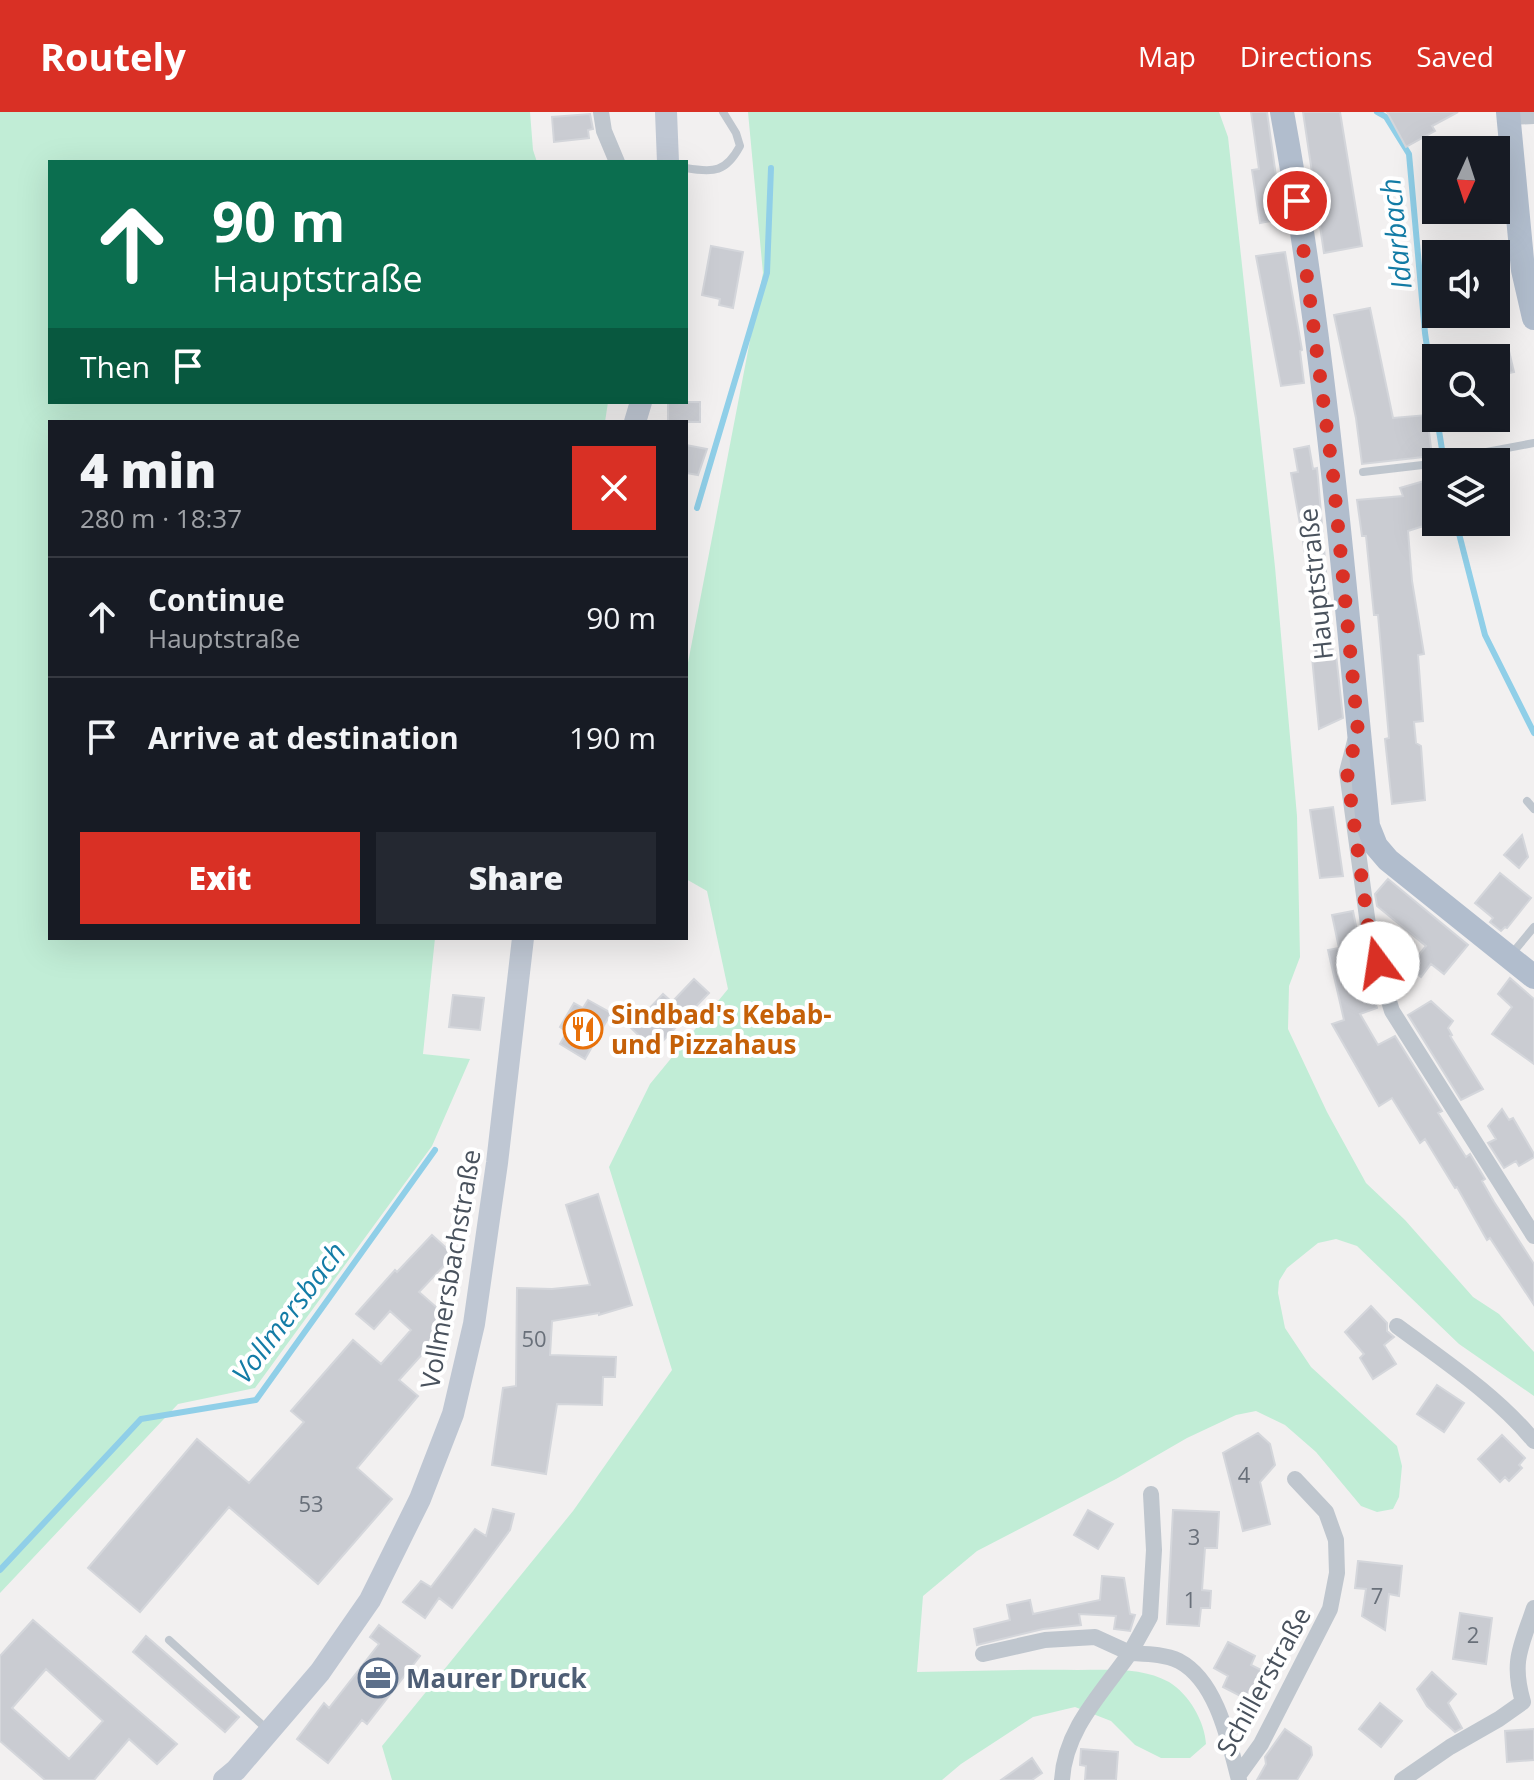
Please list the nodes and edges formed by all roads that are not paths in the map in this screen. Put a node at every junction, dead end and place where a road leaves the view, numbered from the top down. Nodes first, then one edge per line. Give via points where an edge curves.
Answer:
1 (601, 112) edge
2 (666, 112) edge
3 (723, 112) edge
4 (1282, 112) edge
5 (1508, 114) edge
6 (1534, 116) edge
7 (616, 160) edge
8 (668, 160) edge
9 (688, 168) edge
10 (1534, 318) edge
11 (1534, 443) edge
12 (1507, 448) edge
13 (1422, 465) edge
14 (1363, 472) dead end
15 (1358, 732) junction
16 (1527, 801) dead end
17 (1534, 809) edge
18 (1534, 927) edge
19 (523, 940) edge
20 (1509, 957) junction
21 (1534, 977) edge
22 (1534, 1236) edge
23 (1397, 1326) dead end
24 (1534, 1441) edge
25 (1295, 1479) dead end
26 (1151, 1494) dead end
27 (1534, 1608) edge
28 (169, 1640) dead end
29 (1130, 1653) junction
30 (983, 1654) dead end
31 (1528, 1701) edge
32 (269, 1731) junction
33 (1239, 1778) edge
34 (224, 1780) edge
35 (1062, 1780) edge
36 (1402, 1780) edge

1 - 7 street
2 - 8 main road
3 - 9 lane via 740,146 733,158 722,169
4 - 15 main road, Hauptstraße via 1333,475
5 - 6 street
5 - 10 main road via 1521,255
11 - 12 lane
13 - 14 lane
15 - 20 main road, Hauptstraße via 1368,826 1376,846
15 - 22 street via 1347,772 1370,939 1392,1011
16 - 17 lane
18 - 20 lane
19 - 32 main road, Vollmersbachstraße via 478,1295 453,1414 420,1499 370,1600 320,1672
20 - 21 main road, Hauptstraße
23 - 24 street via 1461,1374
25 - 33 street, Schillerstraße via 1326,1512 1336,1540 1337,1573 1330,1609
26 - 29 street via 1150,1617
27 - 31 street via 1516,1663 1517,1682
28 - 32 lane
29 - 30 street via 1095,1637 1045,1640
29 - 33 street via 1178,1661 1195,1672 1215,1707
29 - 35 street via 1076,1726
31 - 36 street
32 - 34 main road, Vollmersbachstraße

